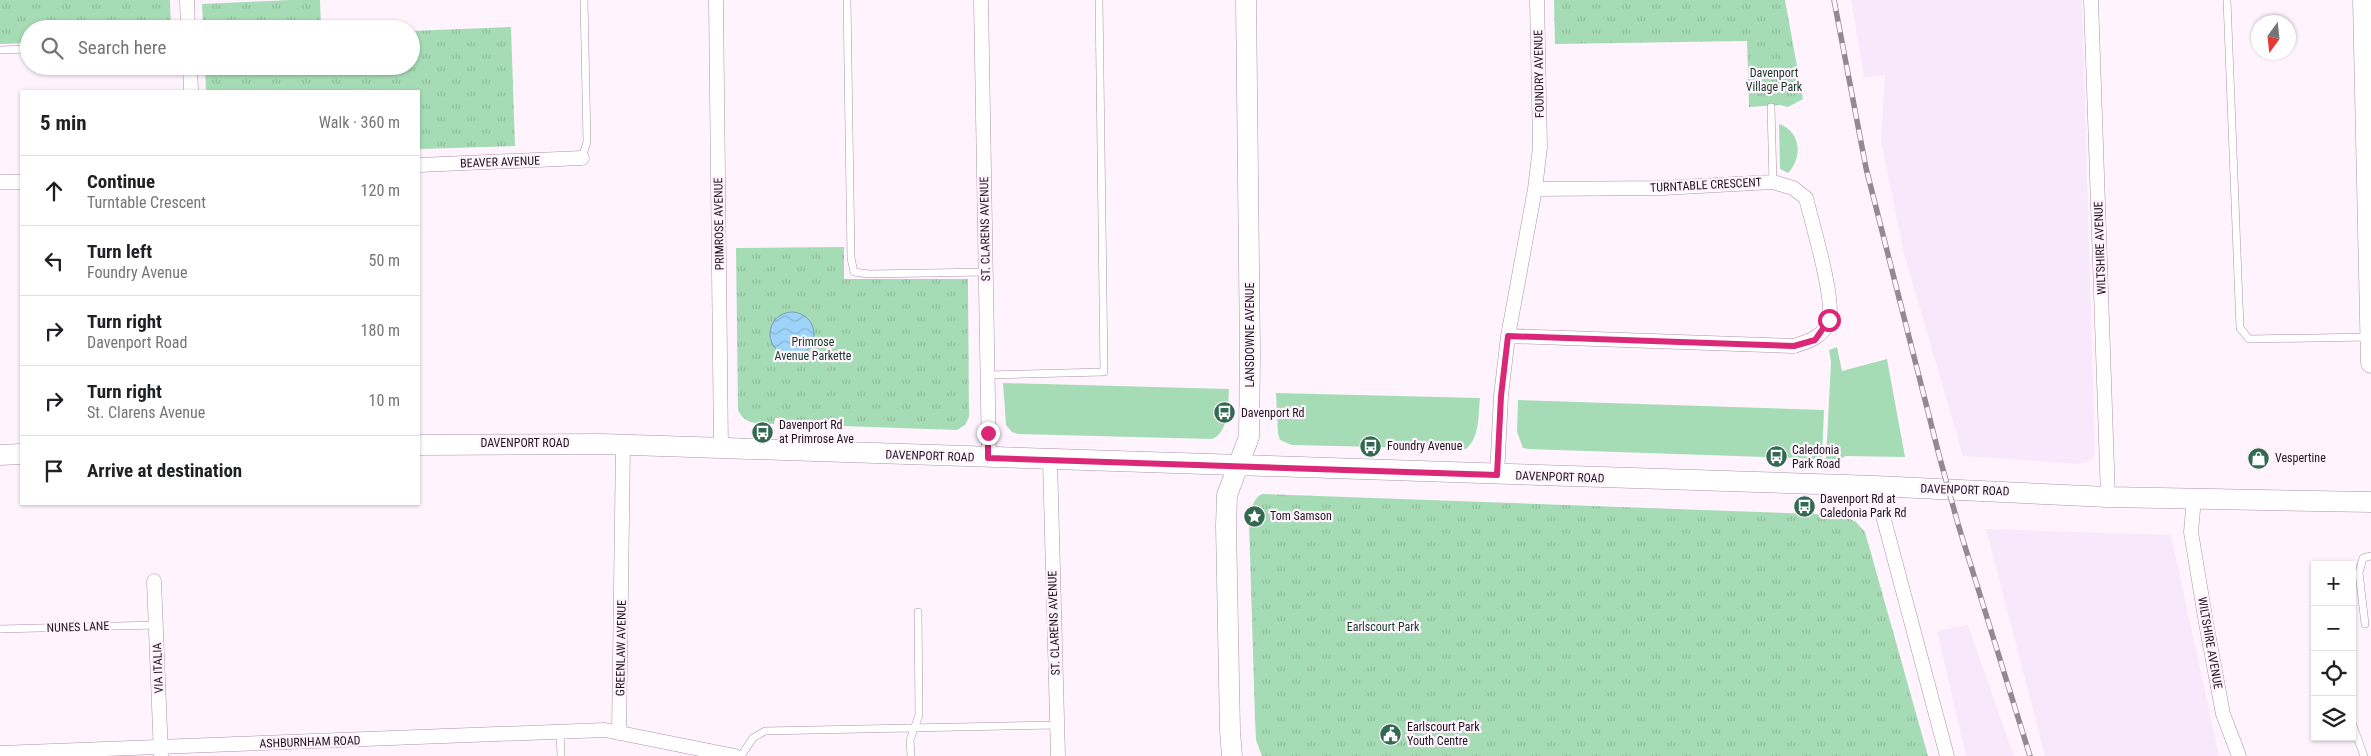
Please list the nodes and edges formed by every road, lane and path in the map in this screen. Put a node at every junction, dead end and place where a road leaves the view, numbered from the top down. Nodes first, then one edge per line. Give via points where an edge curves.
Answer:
1 (187, 0) edge
2 (584, 0) edge
3 (716, 0) edge
4 (847, 0) edge
5 (981, 0) edge
6 (1099, 0) edge
7 (1246, 0) edge
8 (1538, 0) edge
9 (2091, 0) edge
10 (2227, 0) edge
11 (2363, 0) edge
12 (188, 20) edge
13 (20, 49) edge
14 (0, 50) edge
15 (190, 75) edge
16 (191, 90) edge
17 (1771, 107) dead end
18 (582, 158) joint
19 (420, 165) edge
20 (0, 182) edge
21 (20, 182) edge
22 (1772, 182) junction
23 (1535, 189) junction
24 (985, 272) junction
25 (1508, 336) junction
26 (2370, 337) edge
27 (2371, 363) edge
28 (987, 375) junction
29 (420, 445) edge
30 (623, 445) junction
31 (721, 448) junction
32 (20, 454) edge
33 (0, 455) edge
34 (988, 458) junction
35 (1050, 460) junction
36 (1238, 466) junction
37 (1497, 475) junction
38 (1875, 486) junction
39 (2108, 497) junction
40 (2194, 498) junction
41 (2371, 502) edge
42 (2371, 556) edge
43 (154, 581) dead end
44 (918, 612) dead end
45 (2365, 624) dead end
46 (156, 625) junction
47 (0, 629) edge
48 (1057, 724) junction
49 (915, 727) junction
50 (560, 732) junction
51 (619, 733) junction
52 (2356, 734) edge
53 (161, 752) edge
54 (0, 753) edge
55 (561, 756) edge
56 (735, 756) edge
57 (741, 756) edge
58 (910, 756) edge
59 (1058, 756) edge
60 (1232, 756) edge
61 (1947, 756) edge
62 (2239, 756) edge
63 (2364, 756) edge

1 - 12 street
2 - 18 lane via 587,142
3 - 31 street, PRIMROSE AVENUE
4 - 24 lane via 851,265 854,272
5 - 24 street, ST. CLARENS AVENUE
6 - 28 lane via 1104,372
7 - 36 street, LANSDOWNE AVENUE via 1249,437
8 - 23 street, FOUNDRY AVENUE via 1540,147
9 - 39 street, WILTSHIRE AVENUE
10 - 26 lane via 2240,328 2249,338
11 - 26 street
13 - 14 lane
15 - 16 street
17 - 22 lane
18 - 19 street, BEAVER AVENUE
20 - 21 street
22 - 23 street, TURNTABLE CRESCENT via 1662,188
22 - 25 street, TURNTABLE CRESCENT via 1793,188 1806,198 1831,301 1829,320 1815,340 1794,346
23 - 25 street, FOUNDRY AVENUE
24 - 28 street, ST. CLARENS AVENUE
25 - 37 street, FOUNDRY AVENUE
26 - 27 street
28 - 34 street, ST. CLARENS AVENUE
29 - 30 street, DAVENPORT ROAD
30 - 31 street, DAVENPORT ROAD
30 - 51 street, GREENLAW AVENUE
31 - 34 street, DAVENPORT ROAD
32 - 33 street
34 - 35 street, DAVENPORT ROAD
35 - 36 street, DAVENPORT ROAD
35 - 48 street, ST. CLARENS AVENUE
36 - 37 street, DAVENPORT ROAD
36 - 60 street, LANSDOWNE AVENUE via 1227,495 1226,526
37 - 38 street, DAVENPORT ROAD
38 - 39 street, DAVENPORT ROAD
38 - 61 street
39 - 40 street, DAVENPORT ROAD
40 - 41 street, DAVENPORT ROAD
40 - 62 street, WILTSHIRE AVENUE via 2191,532 2205,614 2223,714
42 - 45 lane via 2363,558 2359,573
43 - 46 street, VIA ITALIA
44 - 49 lane via 919,715
46 - 47 lane, NUNES LANE
46 - 53 street, VIA ITALIA
48 - 49 lane
48 - 59 street, ST. CLARENS AVENUE
49 - 57 lane via 764,731 753,738
49 - 58 lane via 910,740
50 - 51 street, ASHBURNHAM ROAD via 605,730
50 - 53 street, ASHBURNHAM ROAD
50 - 55 lane
51 - 56 street
52 - 63 lane
53 - 54 street, ASHBURNHAM ROAD

